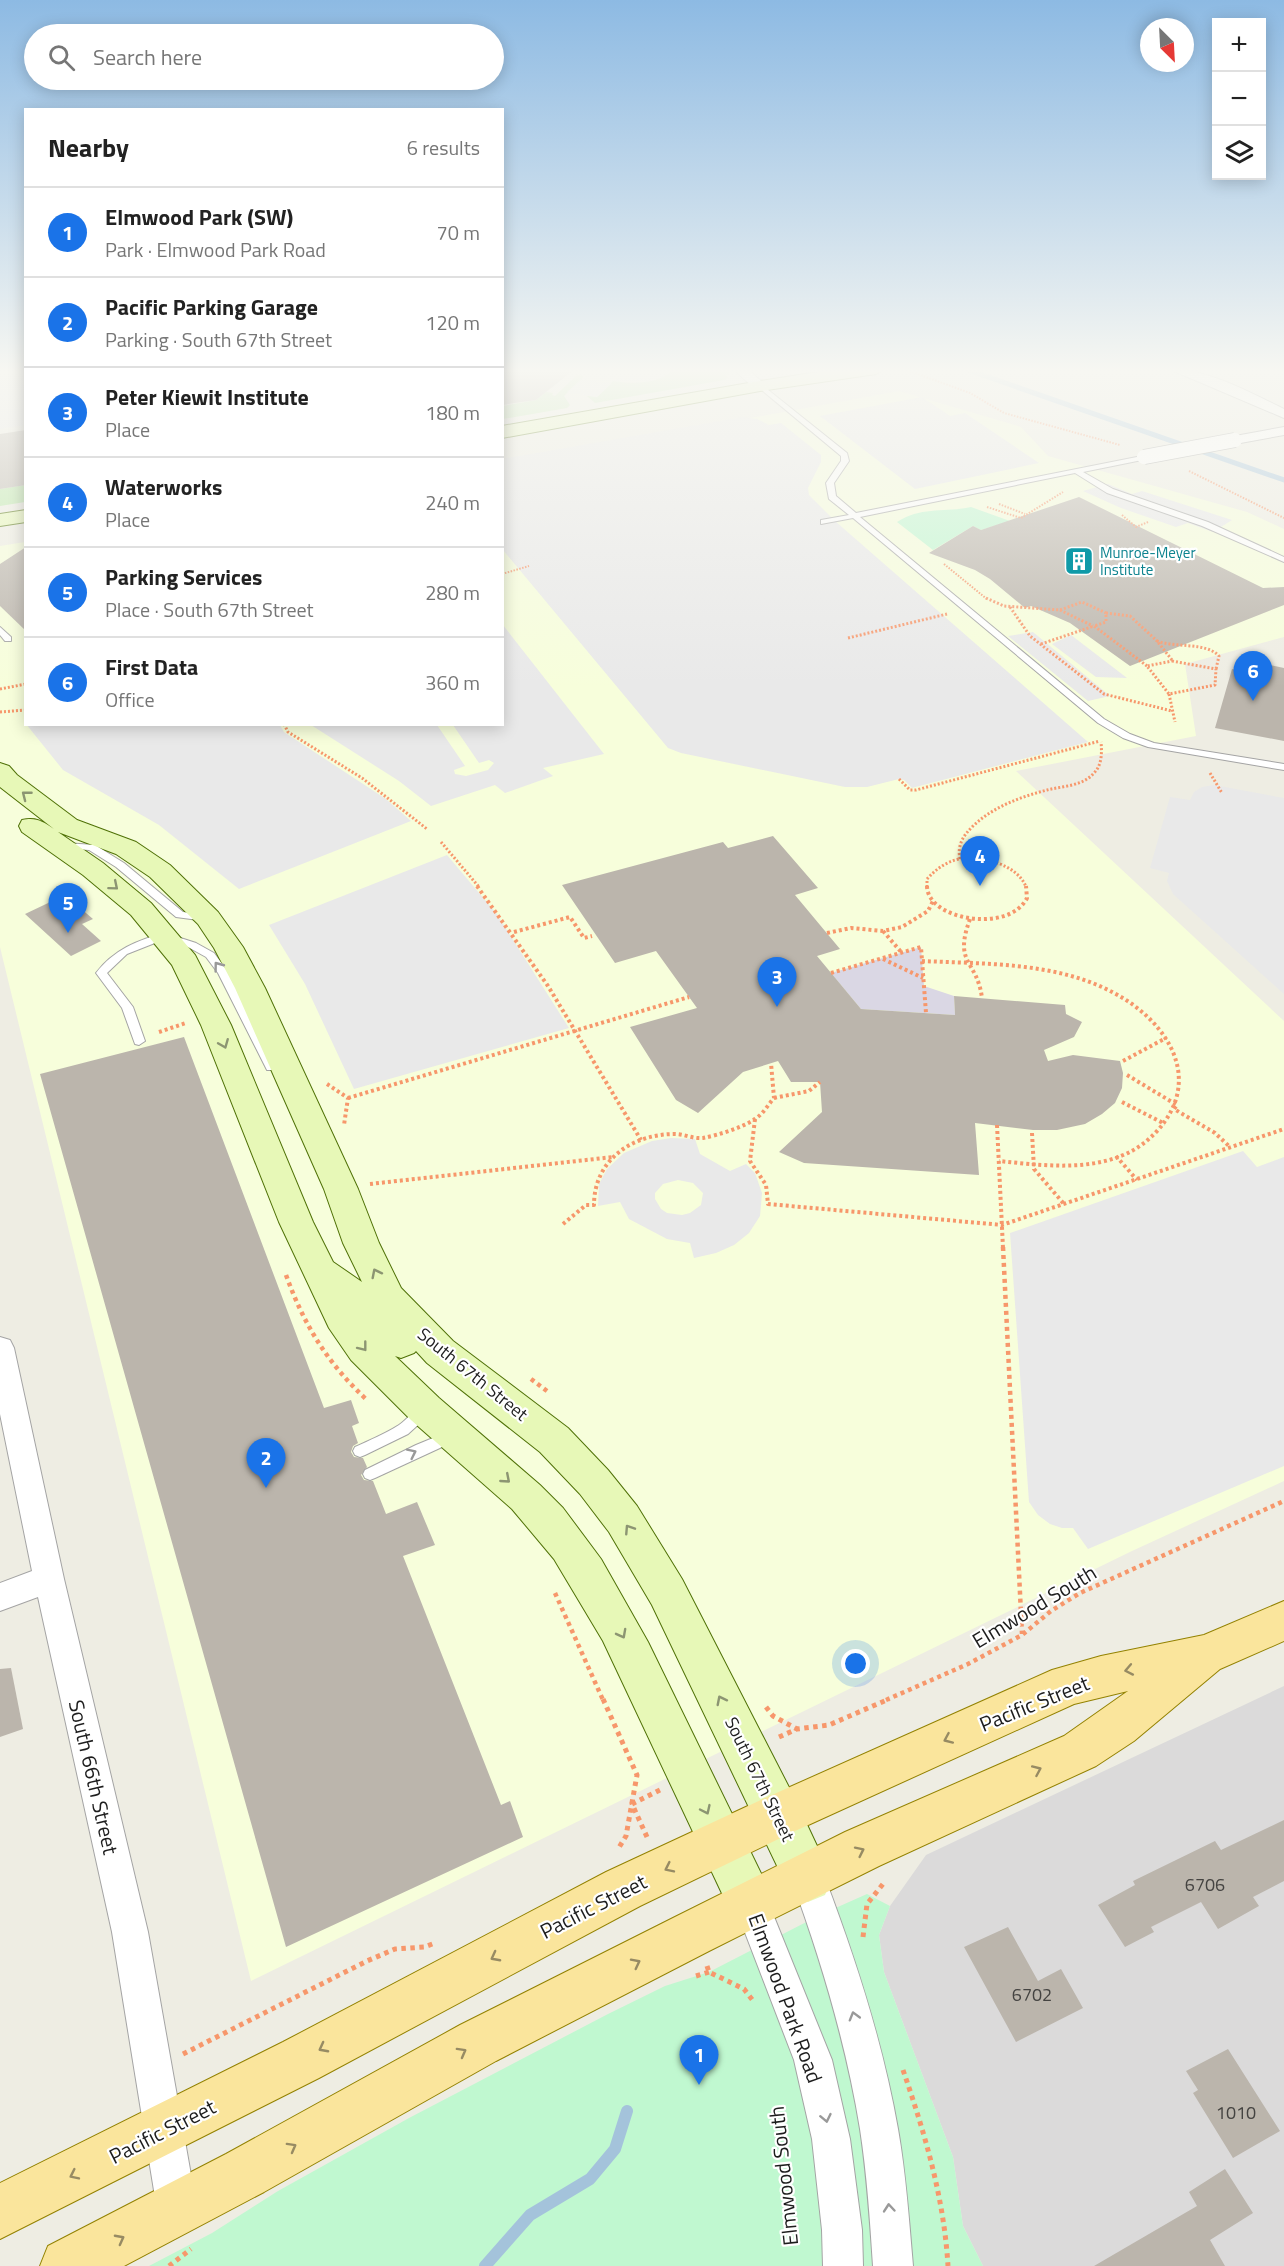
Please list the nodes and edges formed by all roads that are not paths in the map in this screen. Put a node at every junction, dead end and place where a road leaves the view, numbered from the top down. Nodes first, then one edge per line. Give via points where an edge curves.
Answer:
1 (835, 475) edge
2 (1059, 475) edge
3 (1084, 475) edge
4 (24, 516) edge
5 (855, 517) junction
6 (0, 520) edge
7 (824, 522) dead end
8 (1284, 560) edge
9 (0, 630) edge
10 (8, 639) dead end
11 (1284, 767) edge
12 (0, 771) edge
13 (0, 800) edge
14 (60, 845) junction
15 (207, 918) junction
16 (165, 936) junction
17 (139, 1041) dead end
18 (276, 1078) dead end
19 (300, 1267) junction
20 (0, 1348) edge
21 (483, 1386) junction
22 (413, 1421) junction
23 (456, 1435) junction
24 (360, 1451) dead end
25 (370, 1474) dead end
26 (49, 1579) junction
27 (0, 1597) edge
28 (1284, 1620) edge
29 (1207, 1654) junction
30 (779, 1815) junction
31 (722, 1842) junction
32 (808, 1878) junction
33 (752, 1904) junction
34 (163, 2130) junction
35 (177, 2209) junction
36 (0, 2212) edge
37 (68, 2266) edge
38 (843, 2266) edge
39 (893, 2266) edge

1 - 5 lane via 830,483 832,497
2 - 5 lane
3 - 8 lane via 1110,490 1205,524
4 - 6 main road
5 - 7 lane
5 - 11 lane via 1122,736 1178,752
9 - 10 lane
15 -> 12 main road, South 67th Street via 160,872 126,848 67,826
13 - 14 main road
14 - 15 lane via 91,847 120,865 180,915
14 -> 16 main road via 141,909
21 -> 15 main road, South 67th Street via 440,1352 388,1297 341,1189 299,1111 250,988
16 - 17 lane via 123,952 101,973 127,1007
18 -> 16 lane via 223,972 210,955
16 -> 19 main road via 185,962 216,1025 296,1222
19 - 21 main road via 347,1289 441,1377
19 -> 22 main road via 342,1318
20 - 26 street, South 66th Street
30 -> 21 main road, South 67th Street via 667,1592 623,1519 554,1440
22 - 23 main road
22 - 24 lane
25 -> 23 lane
23 -> 31 main road via 547,1517 580,1560 627,1644
26 - 27 street
26 - 34 street, South 66th Street via 130,1932
28 - 29 main road, Pacific Street
29 -> 30 main road, Pacific Street via 1068,1685
32 -> 29 main road, Pacific Street via 862,1849 1080,1751 1118,1726
30 - 31 main road, Pacific Street
30 - 32 main road, South 67th Street
31 - 33 main road, Elmwood Park Road
31 -> 34 main road, Pacific Street via 623,1889
32 - 33 main road, Pacific Street
39 -> 32 street via 888,2191 876,2112 858,2030
35 -> 33 main road, Pacific Street via 478,2043
33 -> 38 street, Elmwood Park Road via 813,2060 831,2139
34 - 35 street, South 66th Street
34 -> 36 main road, Pacific Street
37 -> 35 main road, Pacific Street

